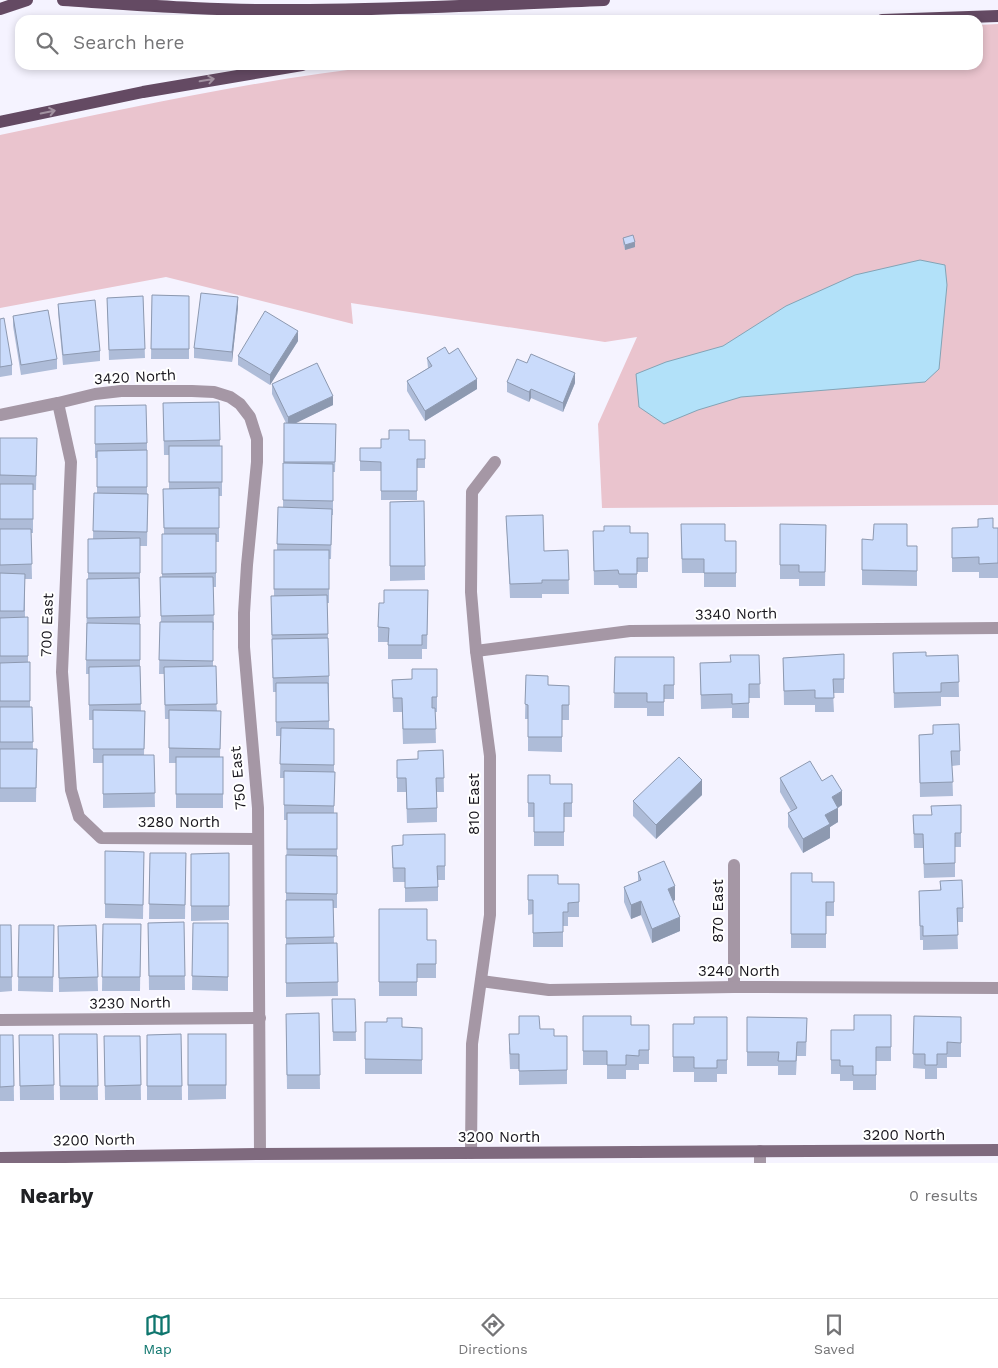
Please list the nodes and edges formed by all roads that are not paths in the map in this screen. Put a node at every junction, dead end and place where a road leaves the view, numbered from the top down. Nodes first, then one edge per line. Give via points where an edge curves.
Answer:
1 (27, 0) edge
2 (63, 0) edge
3 (604, 0) edge
4 (0, 9) edge
5 (998, 16) edge
6 (983, 17) edge
7 (273, 70) edge
8 (0, 122) edge
9 (58, 403) junction
10 (240, 404) joint
11 (0, 415) edge
12 (494, 462) dead end
13 (998, 628) edge
14 (476, 651) junction
15 (101, 838) joint
16 (258, 839) junction
17 (734, 865) dead end
18 (481, 981) junction
19 (734, 987) junction
20 (998, 988) edge
21 (260, 1018) junction
22 (0, 1020) edge
23 (998, 1150) edge
24 (471, 1153) junction
25 (260, 1154) junction
26 (760, 1157) edge
27 (0, 1158) edge
28 (69, 1160) edge

1 - 4 main road
2 - 3 main road via 167,7 302,10
5 - 6 main road
8 -> 7 main road via 143,92
9 - 10 street, 3420 North via 120,391 192,391 214,392
9 - 11 street, 3420 North
9 - 15 street, 700 East via 71,462 62,672 71,790 79,817
10 - 16 street, 750 East via 250,417 257,440 244,646
12 - 14 street, 810 East via 472,492 471,592
13 - 14 street, 3340 North via 630,631
14 - 18 street, 810 East via 490,756 490,915
15 - 16 street, 3280 North
16 - 21 street, 750 East
17 - 19 street, 870 East
18 - 19 street, 3240 North via 549,990
18 - 24 street, 810 East via 472,1044
19 - 20 street, 3240 North
21 - 22 street, 3230 North
21 - 25 street, 750 East
23 - 26 street, 3200 North
24 - 25 street, 3200 North
24 - 26 street, 3200 North
25 - 28 street, 3200 North
27 - 28 street, 3200 North

